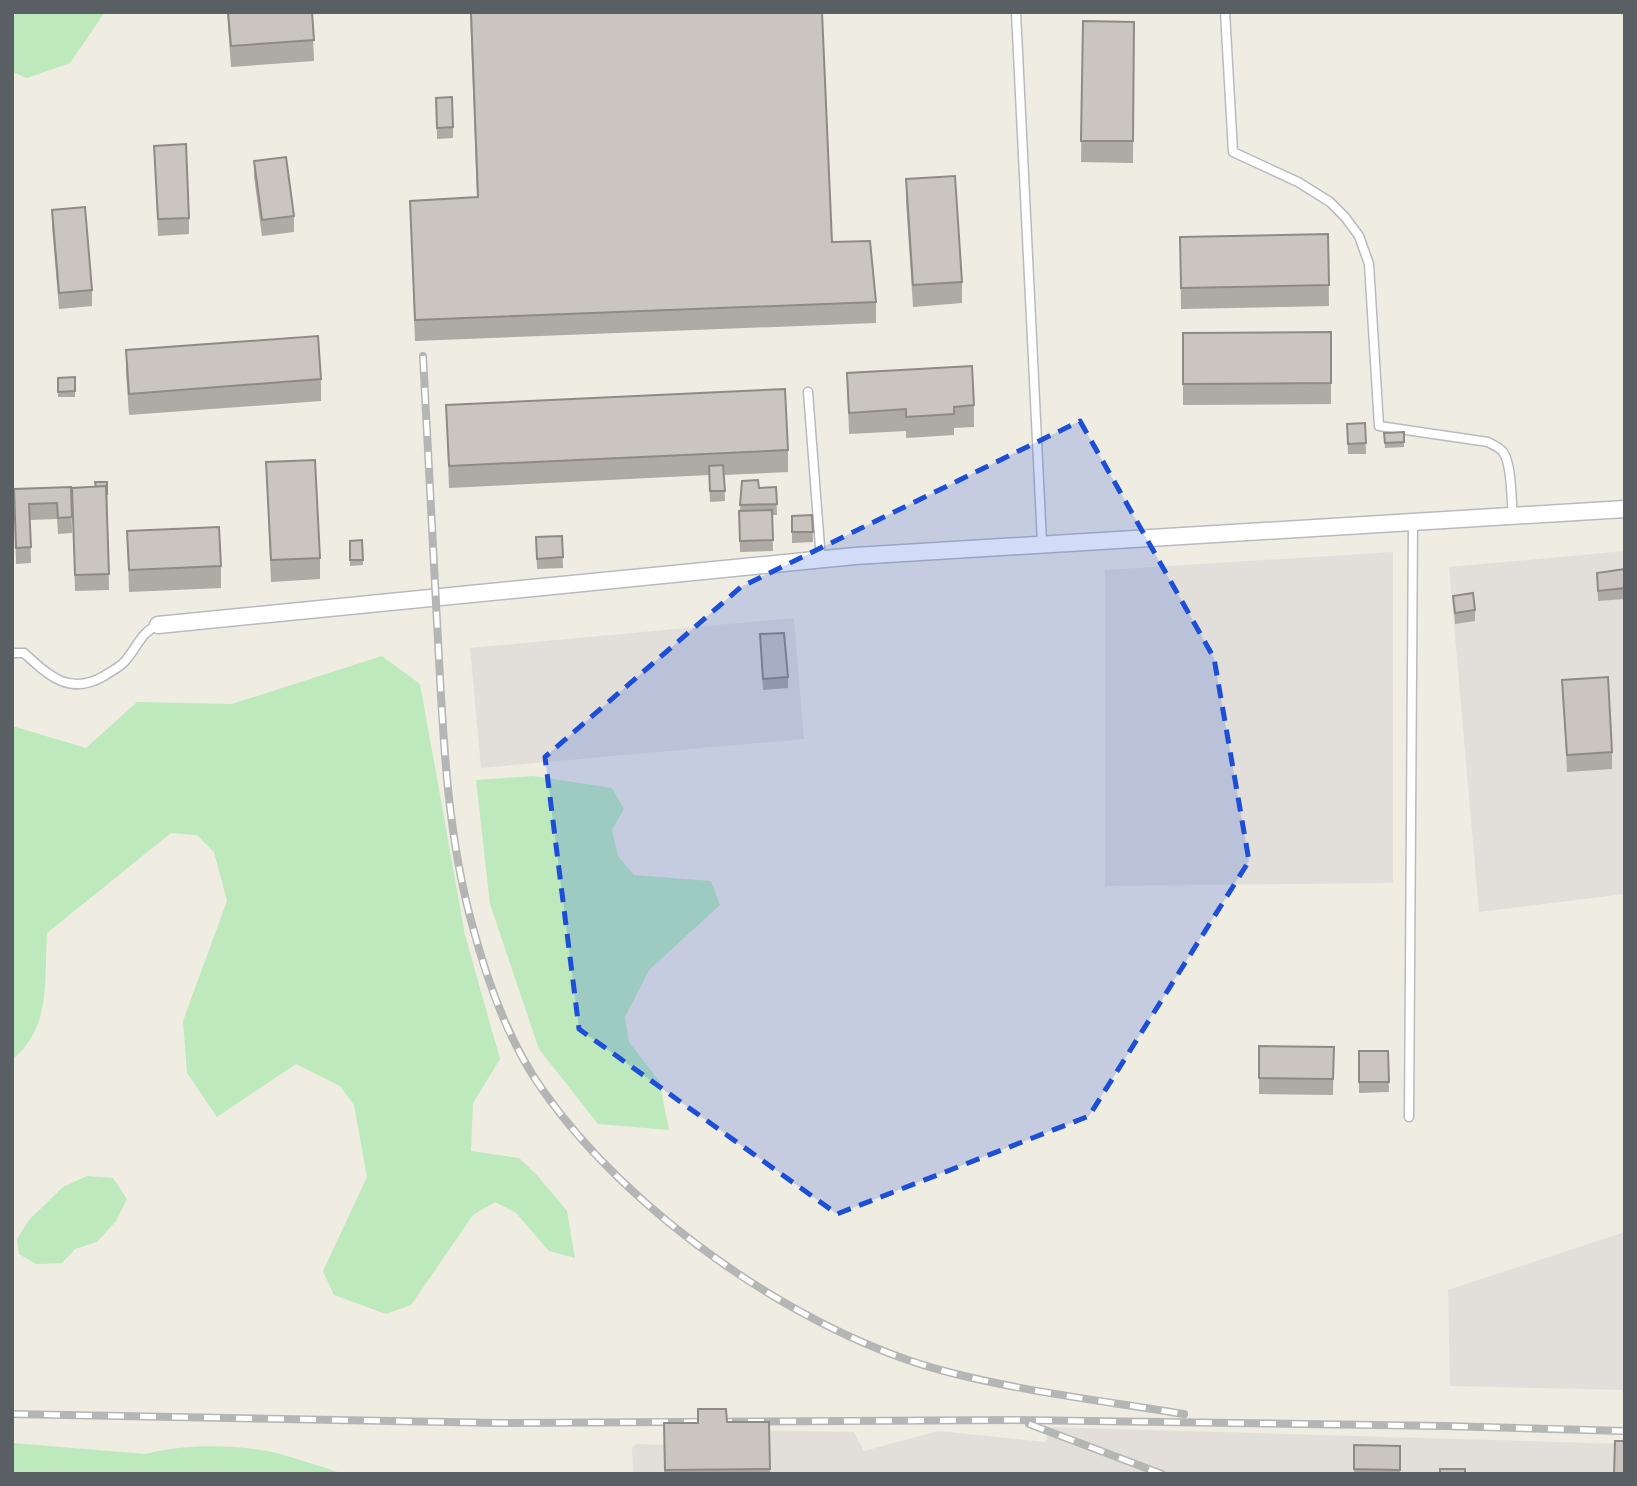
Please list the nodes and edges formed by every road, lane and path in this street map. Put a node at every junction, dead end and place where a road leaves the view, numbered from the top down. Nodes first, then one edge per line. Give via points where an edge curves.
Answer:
1 (1016, 12) edge
2 (1225, 12) edge
3 (808, 392) dead end
4 (1625, 509) edge
5 (1513, 516) junction
6 (1413, 522) junction
7 (1042, 543) junction
8 (821, 560) junction
9 (158, 625) joint
10 (12, 653) edge
11 (1409, 1117) dead end

1 - 7 lane
2 - 5 lane via 1233,152 1330,202 1359,236 1369,264 1379,426 1488,442 1499,448 1508,468
3 - 8 lane
4 - 5 street
5 - 6 street
6 - 7 street
6 - 11 lane
7 - 8 street
8 - 9 street
9 - 10 lane via 146,630 125,663 94,682 70,685 45,673 24,653

